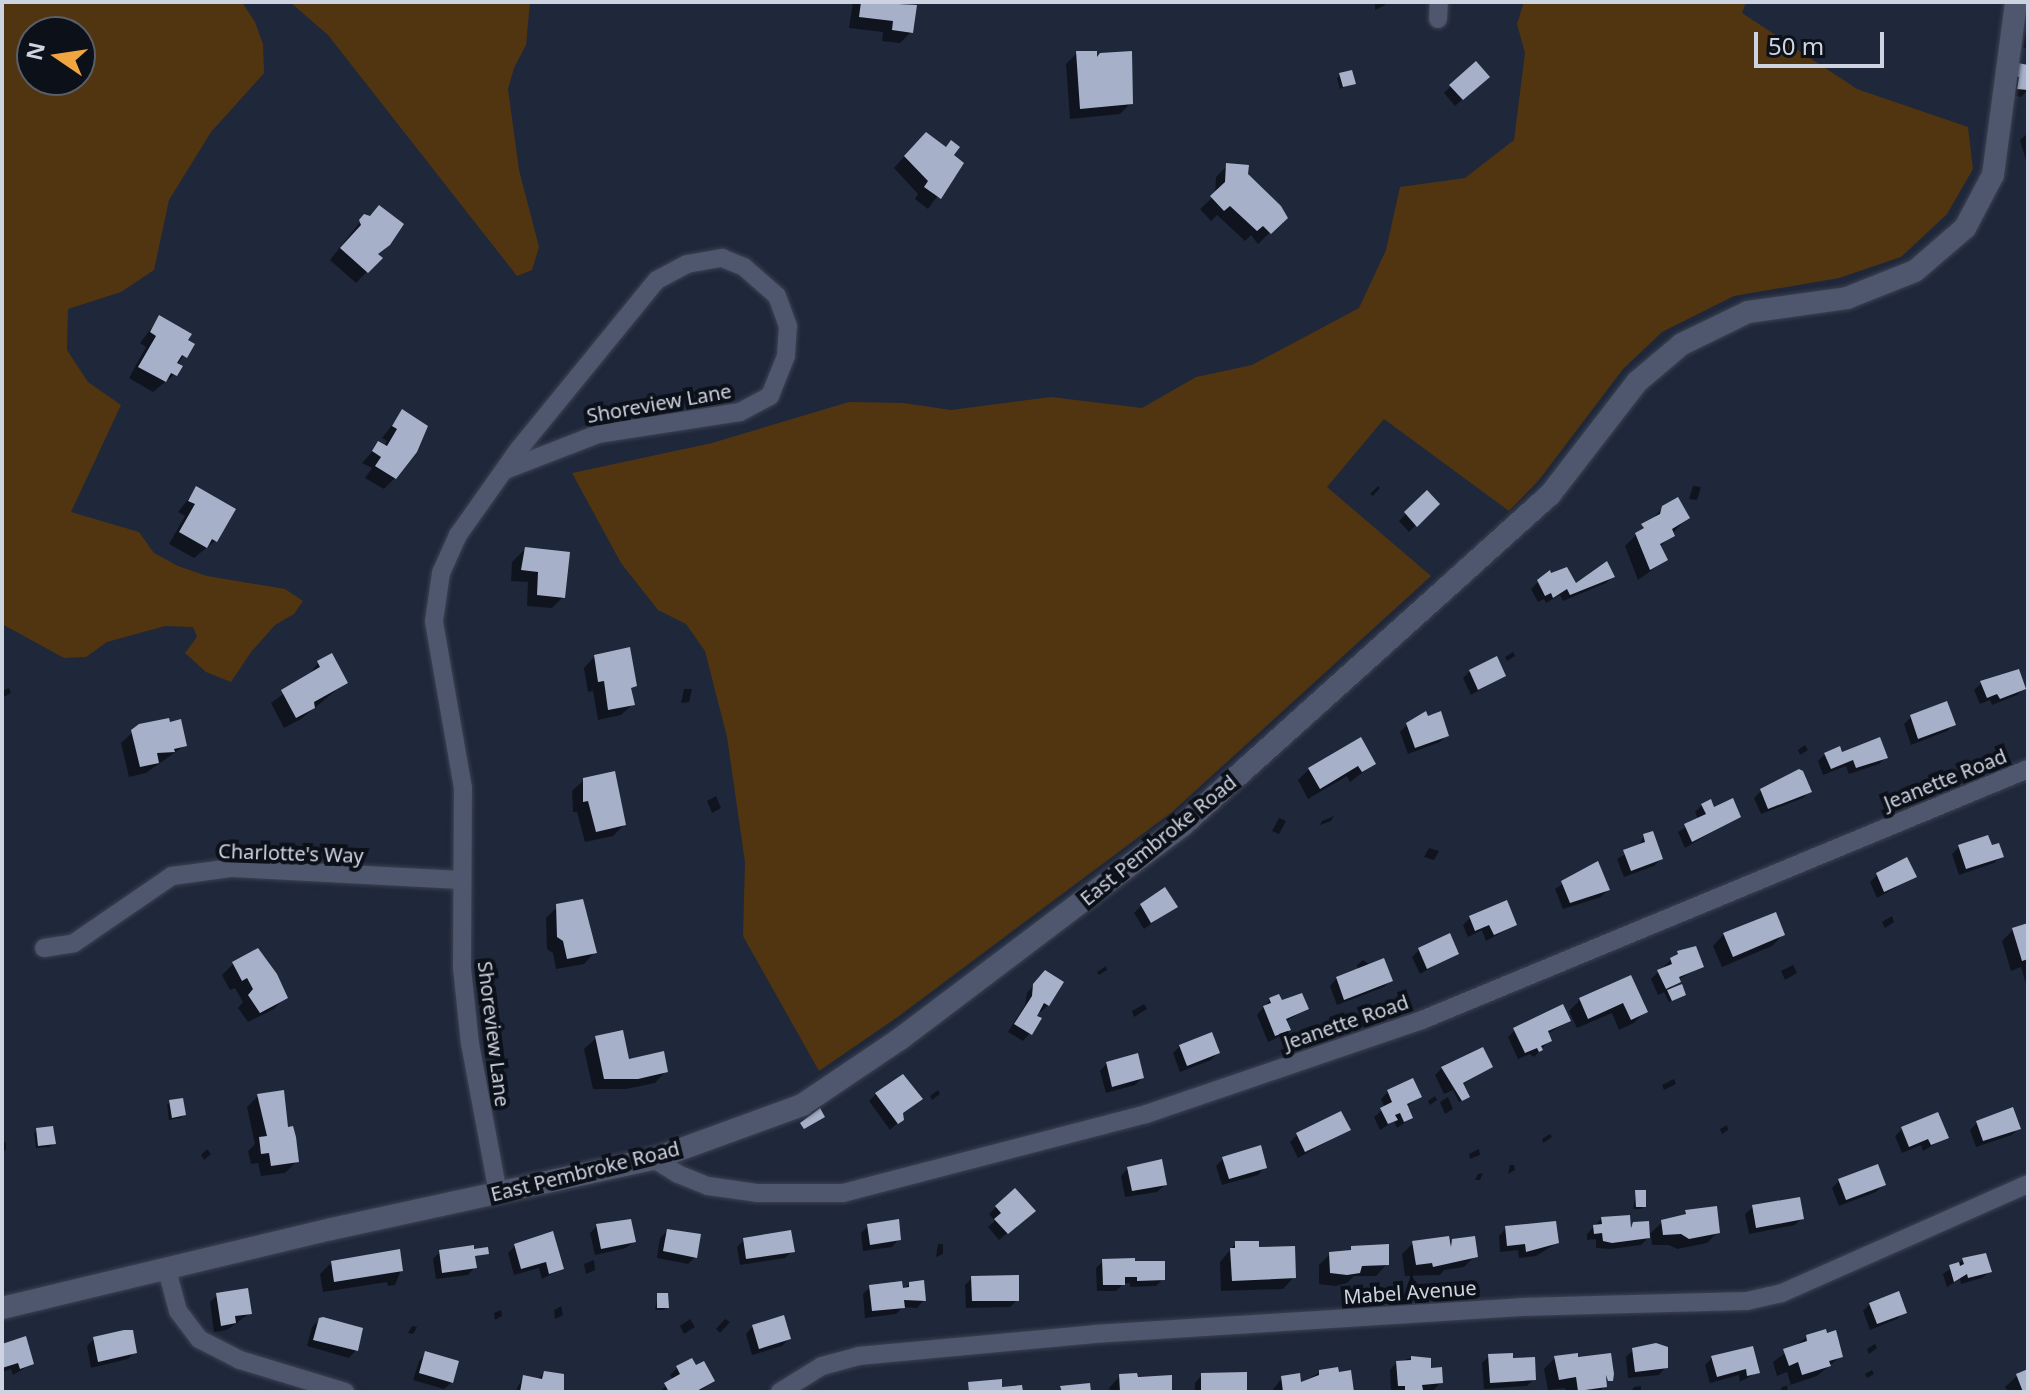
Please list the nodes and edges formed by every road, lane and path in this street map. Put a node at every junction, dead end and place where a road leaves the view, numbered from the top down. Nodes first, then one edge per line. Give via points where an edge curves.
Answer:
1 (2016, 2) edge
2 (505, 470) junction
3 (2028, 769) edge
4 (461, 880) junction
5 (44, 948) dead end
6 (654, 1159) junction
7 (2028, 1184) edge
8 (498, 1193) junction
9 (167, 1270) junction
10 (2, 1308) edge
11 (345, 1392) edge
12 (780, 1392) edge

1 - 6 street, East Pembroke Road via 1993,175 1965,228 1915,271 1847,298 1748,312 1682,344 1637,382 1549,496 1183,825 900,1039 802,1105
2 - 2 street, Shoreview Lane via 657,280 687,264 722,258 744,267 777,296 788,326 786,356 770,396 740,412 598,434
2 - 4 street, Shoreview Lane via 458,535 441,573 434,607 463,788
3 - 6 street, Jeanette Road via 1422,1020 1146,1114 843,1193 757,1193 708,1186
4 - 5 street, Charlotte's Way via 232,868 172,876 74,943
4 - 8 street, Shoreview Lane via 470,1044
6 - 8 street, East Pembroke Road
7 - 12 street, Mabel Avenue via 1782,1293 1747,1301 1521,1307 1094,1334 859,1356 822,1366
8 - 9 street, East Pembroke Road
9 - 10 street, East Pembroke Road
9 - 11 street via 178,1311 199,1339 240,1360

